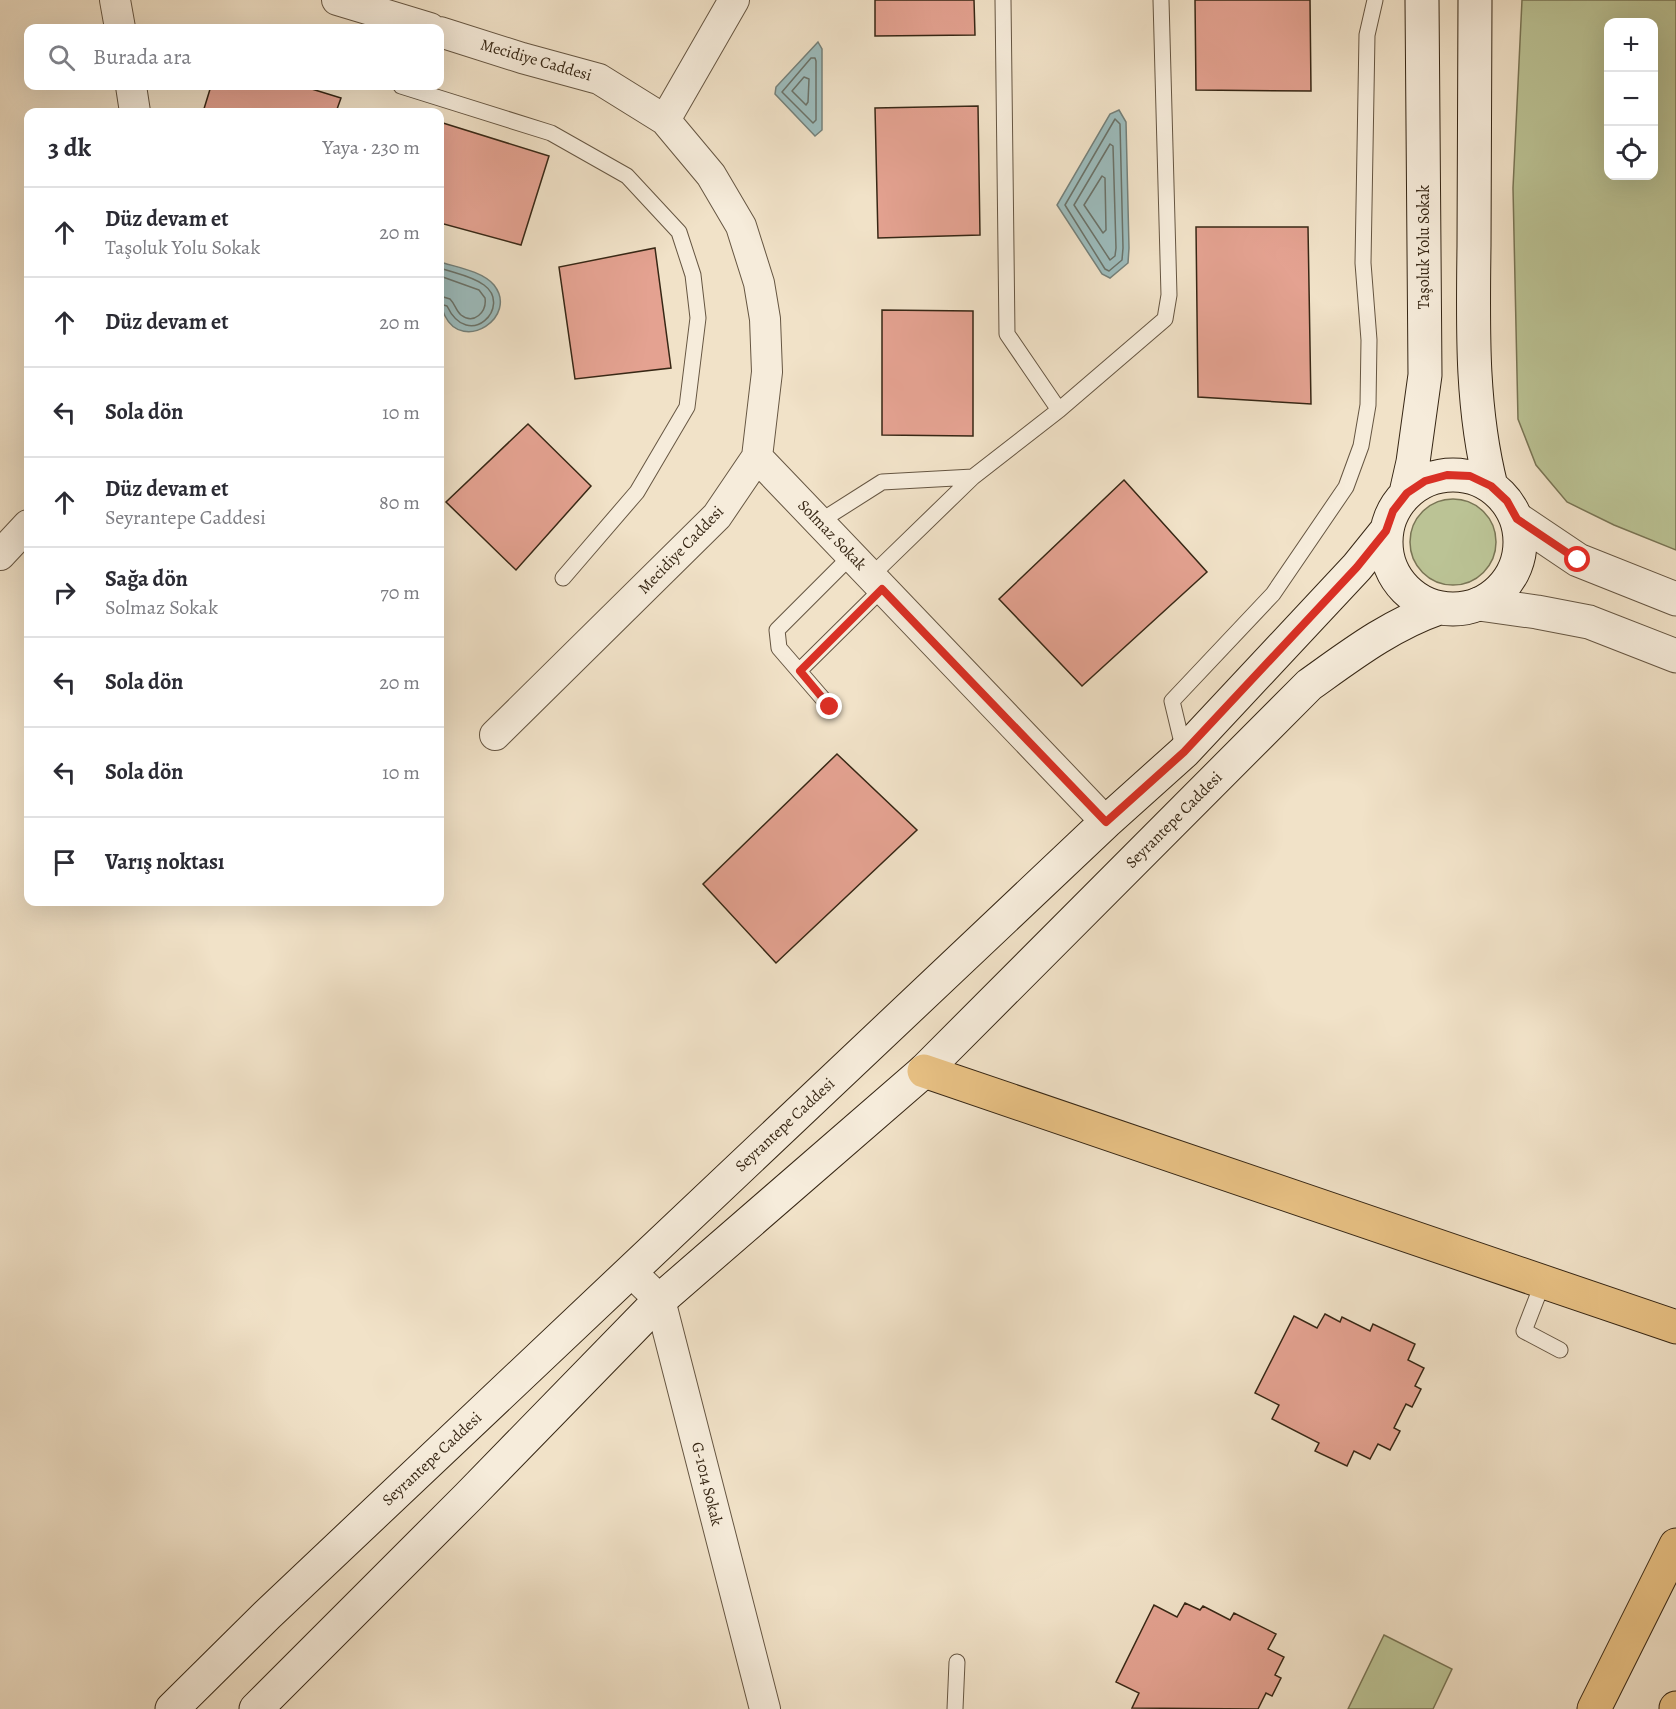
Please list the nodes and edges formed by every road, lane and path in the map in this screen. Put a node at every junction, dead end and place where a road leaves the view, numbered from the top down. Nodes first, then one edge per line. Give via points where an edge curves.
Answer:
1 (115, 0) edge
2 (337, 0) edge
3 (734, 0) edge
4 (1002, 0) edge
5 (1161, 0) edge
6 (1375, 0) edge
7 (1422, 0) edge
8 (1474, 0) edge
9 (396, 23) edge
10 (119, 24) edge
11 (444, 33) edge
12 (131, 90) edge
13 (414, 90) edge
14 (134, 108) edge
15 (665, 120) junction
16 (1059, 410) junction
17 (757, 457) junction
18 (974, 477) junction
19 (1491, 486) junction
20 (1407, 493) junction
21 (1517, 519) junction
22 (819, 522) junction
23 (24, 529) edge
24 (1386, 531) junction
25 (0, 555) edge
26 (868, 573) junction
27 (563, 578) dead end
28 (1676, 599) edge
29 (1479, 604) junction
30 (1438, 608) junction
31 (1676, 656) edge
32 (800, 671) junction
33 (830, 707) dead end
34 (495, 735) dead end
35 (1184, 752) junction
36 (1106, 822) junction
37 (924, 1071) junction
38 (630, 1270) junction
39 (1543, 1282) junction
40 (660, 1300) junction
41 (1676, 1327) edge
42 (1560, 1350) dead end
43 (1676, 1545) edge
44 (957, 1662) dead end
45 (172, 1709) edge
46 (256, 1709) edge
47 (765, 1709) edge
48 (956, 1709) edge
49 (1594, 1709) edge

1 - 10 street
2 - 9 street
3 - 15 street
4 - 16 lane via 1007,334
5 - 16 lane via 1169,295 1165,319
6 - 35 lane via 1367,35 1363,263 1369,340 1368,405 1361,447 1346,487 1273,594 1172,701
7 - 20 main road, Taşoluk Yolu Sokak via 1425,375
8 - 19 main road via 1473,346 1477,415
11 - 15 street, Mecidiye Caddesi via 599,79
12 - 14 street
13 - 27 lane via 551,134 627,176 679,232 693,275 698,318 687,407 637,492
15 - 17 street, Mecidiye Caddesi via 711,175 741,226 759,283 767,372
16 - 18 lane
17 - 22 street, Solmaz Sokak
17 - 34 street, Mecidiye Caddesi via 717,516
18 - 22 lane via 882,482
18 - 26 lane
19 - 20 main road via 1470,476 1447,475 1425,481
19 - 21 main road via 1507,501
20 - 24 main road via 1393,511
21 - 28 main road via 1578,560
21 - 29 main road via 1521,539 1519,560 1497,594
22 - 26 street, Solmaz Sokak
23 - 25 street
24 - 30 main road via 1386,551 1403,588 1419,601
24 - 35 main road, Seyrantepe Caddesi
26 - 32 lane
26 - 32 lane via 777,630 779,648
26 - 36 street, Solmaz Sokak
29 - 30 main road via 1459,610
29 - 31 main road via 1589,622
30 - 37 main road, Seyrantepe Caddesi via 1379,636 1309,685
32 - 33 lane
35 - 36 main road, Seyrantepe Caddesi
36 - 38 main road, Seyrantepe Caddesi
37 - 39 main road
37 - 40 main road, Seyrantepe Caddesi
38 - 40 street
38 - 45 main road, Seyrantepe Caddesi
39 - 41 main road
39 - 42 lane via 1524,1331
40 - 46 main road, Seyrantepe Caddesi
40 - 47 street, G-1014 Sokak
43 - 49 main road
44 - 48 lane

